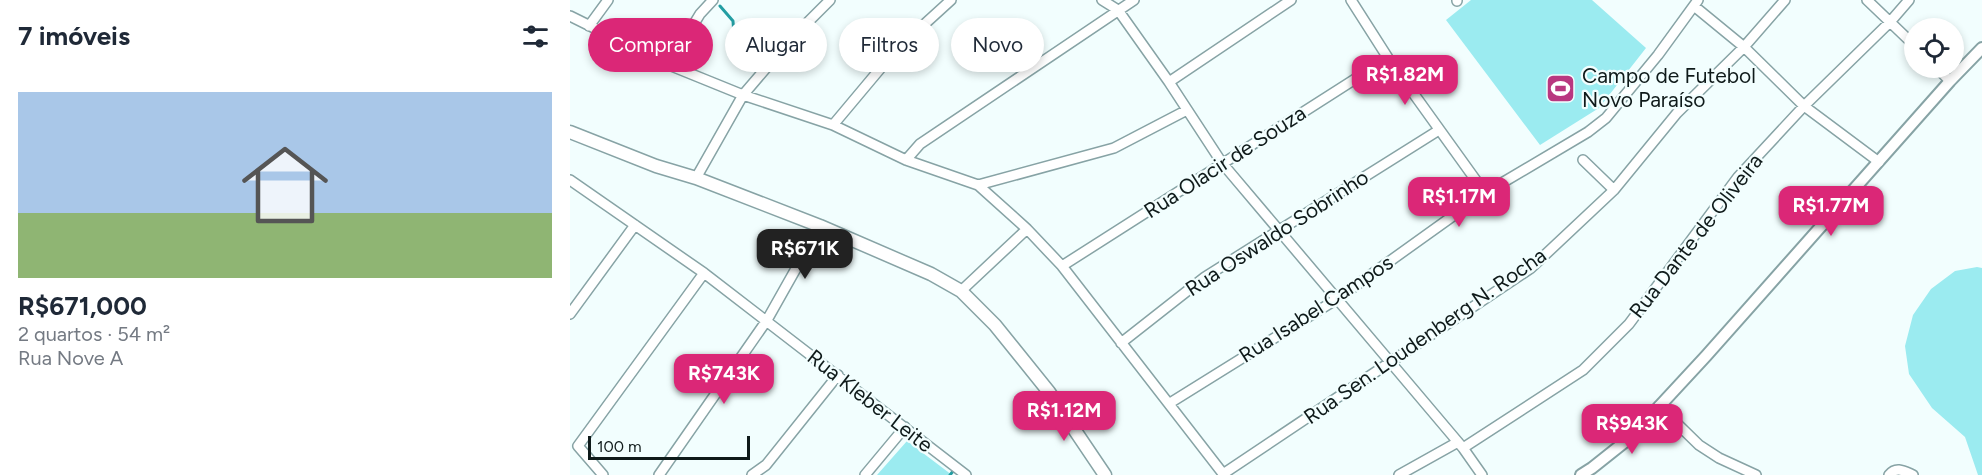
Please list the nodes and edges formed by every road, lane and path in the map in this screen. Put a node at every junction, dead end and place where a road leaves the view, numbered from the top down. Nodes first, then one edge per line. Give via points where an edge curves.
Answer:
1 (608, 0) edge
2 (713, 0) edge
3 (830, 0) edge
4 (951, 0) edge
5 (1101, 0) edge
6 (1134, 0) edge
7 (1291, 0) edge
8 (1351, 0) edge
9 (1785, 0) edge
10 (1867, 0) edge
11 (1909, 0) edge
12 (1696, 3) edge
13 (1118, 10) junction
14 (570, 16) edge
15 (595, 18) edge
16 (698, 18) edge
17 (1890, 22) junction
18 (588, 25) edge
19 (1904, 35) edge
20 (1744, 47) junction
21 (1982, 48) edge
22 (1388, 58) junction
23 (688, 72) edge
24 (1947, 78) edge
25 (1950, 81) junction
26 (1169, 82) junction
27 (743, 95) junction
28 (1804, 106) junction
29 (1187, 110) junction
30 (833, 126) junction
31 (1439, 130) junction
32 (570, 132) edge
33 (906, 160) junction
34 (1583, 160) dead end
35 (1879, 162) junction
36 (1222, 163) junction
37 (696, 178) junction
38 (570, 180) edge
39 (978, 185) junction
40 (1614, 190) junction
41 (1485, 193) junction
42 (635, 225) junction
43 (820, 226) junction
44 (1027, 229) junction
45 (1278, 230) junction
46 (1062, 266) junction
47 (704, 273) junction
48 (961, 291) junction
49 (1337, 299) junction
50 (570, 314) edge
51 (767, 320) junction
52 (1121, 343) junction
53 (1391, 362) junction
54 (838, 375) junction
55 (1170, 404) junction
56 (1659, 406) junction
57 (905, 427) junction
58 (1461, 445) junction
59 (1595, 472) edge
60 (1224, 474) edge
61 (603, 475) edge
62 (658, 475) edge
63 (752, 475) edge
64 (865, 475) edge
65 (966, 475) edge
66 (1105, 475) edge
67 (1400, 475) edge
68 (1482, 475) edge
69 (1581, 475) edge
70 (1756, 475) edge
71 (1889, 475) edge
72 (1912, 475) edge

1 - 15 street
2 - 16 street
3 - 27 street
4 - 30 street via 896,51
5 - 13 street
6 - 13 street
7 - 26 street
8 - 22 street
9 - 20 street, Rua Sen. Loudenberg N. Rocha
10 - 17 street
11 - 17 street, Rua Dante de Oliveira
12 - 20 street
12 - 41 street, Rua Isabel Campos via 1606,118 1556,153
13 - 26 street
13 - 33 street via 920,144
14 - 18 street
17 - 19 street
17 - 28 street, Rua Dante de Oliveira
20 - 28 street
20 - 40 street, Rua Sen. Loudenberg N. Rocha via 1677,113
21 - 25 street
22 - 31 street
22 - 36 street, Rua Olacir de Souza
23 - 27 street
24 - 25 street
25 - 35 street
26 - 29 street
27 - 30 street
27 - 37 street
28 - 35 street
28 - 58 street, Rua Dante de Oliveira via 1738,177 1629,324 1583,370
29 - 36 street
29 - 39 street via 1114,148
30 - 33 street
31 - 41 street
31 - 45 street, Rua Oswaldo Sobrinho
32 - 37 main road
33 - 39 street
34 - 40 street
35 - 56 street
36 - 45 street
36 - 46 street, Rua Olacir de Souza
37 - 43 main road
38 - 42 street, Rua Kleber Leite
39 - 44 street
40 - 53 street, Rua Sen. Loudenberg N. Rocha via 1531,268
41 - 49 street, Rua Isabel Campos
42 - 47 street, Rua Kleber Leite
42 - 50 street
43 - 48 main road via 932,274
43 - 51 street
44 - 46 street
44 - 48 street
45 - 49 street
45 - 52 street, Rua Oswaldo Sobrinho via 1205,277
46 - 52 street
47 - 51 street, Rua Kleber Leite
47 - 61 street via 578,446
48 - 66 main road via 1048,392
49 - 53 street
49 - 55 street, Rua Isabel Campos
51 - 54 street, Rua Kleber Leite
51 - 62 street
52 - 55 street
53 - 58 street
53 - 60 street, Rua Sen. Loudenberg N. Rocha
54 - 57 street, Rua Kleber Leite
54 - 63 street via 766,465
55 - 60 street
56 - 59 street
56 - 70 street via 1699,445
57 - 64 street
57 - 65 street, Rua Kleber Leite
58 - 67 street, Rua Dante de Oliveira
58 - 68 street
59 - 69 street
71 - 72 street via 1898,469

